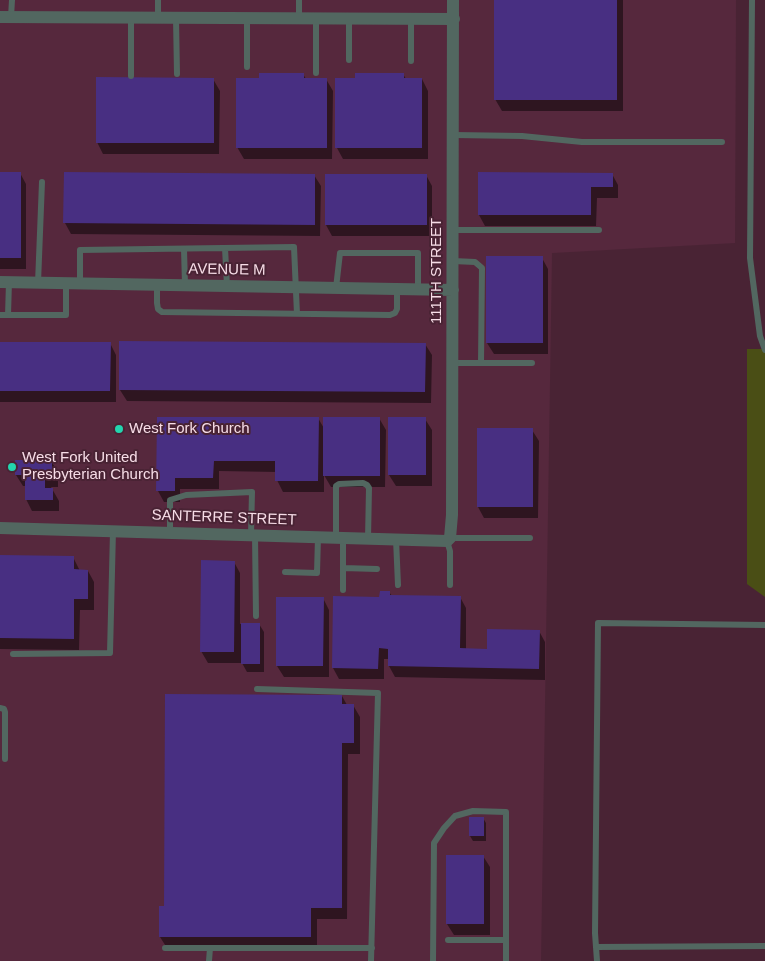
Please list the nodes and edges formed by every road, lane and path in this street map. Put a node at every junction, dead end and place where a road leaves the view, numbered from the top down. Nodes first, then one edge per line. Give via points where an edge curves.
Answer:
1 (12, 0) edge
2 (158, 0) edge
3 (299, 0) edge
4 (453, 0) edge
5 (752, 0) edge
6 (6, 17) edge
7 (130, 18) junction
8 (158, 18) junction
9 (176, 18) junction
10 (247, 18) junction
11 (299, 19) junction
12 (316, 19) junction
13 (349, 19) junction
14 (411, 19) junction
15 (454, 19) junction
16 (349, 60) dead end
17 (411, 61) dead end
18 (247, 66) dead end
19 (316, 73) dead end
20 (177, 74) dead end
21 (131, 76) dead end
22 (454, 135) junction
23 (722, 142) dead end
24 (42, 182) dead end
25 (453, 230) junction
26 (599, 230) dead end
27 (225, 248) junction
28 (184, 249) junction
29 (453, 262) junction
30 (4, 282) edge
31 (38, 283) junction
32 (66, 283) junction
33 (80, 283) junction
34 (157, 285) junction
35 (185, 285) junction
36 (227, 286) junction
37 (296, 287) junction
38 (336, 288) junction
39 (397, 289) junction
40 (418, 289) junction
41 (453, 290) junction
42 (297, 314) junction
43 (0, 315) edge
44 (8, 315) junction
45 (765, 350) edge
46 (452, 363) junction
47 (480, 363) junction
48 (532, 363) dead end
49 (0, 528) edge
50 (113, 531) junction
51 (170, 533) junction
52 (253, 535) junction
53 (318, 537) junction
54 (340, 538) junction
55 (530, 538) dead end
56 (368, 539) junction
57 (396, 540) junction
58 (449, 540) junction
59 (343, 568) junction
60 (377, 569) dead end
61 (285, 572) dead end
62 (398, 585) dead end
63 (450, 585) dead end
64 (343, 590) dead end
65 (256, 616) dead end
66 (765, 625) edge
67 (13, 654) dead end
68 (257, 690) dead end
69 (0, 708) edge
70 (5, 759) dead end
71 (448, 940) dead end
72 (506, 940) junction
73 (765, 946) edge
74 (596, 947) junction
75 (165, 948) dead end
76 (210, 948) junction
77 (372, 948) junction
78 (209, 961) edge
79 (371, 961) edge
80 (433, 961) edge
81 (506, 961) edge
82 (596, 961) edge

1 - 6 lane
2 - 8 lane
3 - 11 lane
4 - 15 street, 111TH STREET
5 - 45 lane via 750,258 760,336
6 - 7 street
7 - 8 street
7 - 21 lane
8 - 9 street
9 - 10 street
9 - 20 lane
10 - 11 street
10 - 18 lane
11 - 12 street
12 - 13 street
12 - 19 lane
13 - 14 street
13 - 16 lane
14 - 15 street
14 - 17 lane
15 - 22 street, 111TH STREET
22 - 23 lane via 522,136 582,142
22 - 25 street, 111TH STREET
24 - 31 lane
25 - 26 lane
25 - 29 street, 111TH STREET
27 - 28 lane
27 - 36 lane
27 - 37 lane via 294,247
28 - 33 lane via 80,250
28 - 35 lane
29 - 41 street, 111TH STREET
29 - 47 lane via 474,262 482,268
30 - 31 street, AVENUE M
30 - 44 lane
31 - 32 street, AVENUE M
32 - 33 street, AVENUE M
32 - 44 lane via 66,315
33 - 34 street, AVENUE M
34 - 35 street, AVENUE M
34 - 42 lane via 158,309 162,312
35 - 36 street, AVENUE M
36 - 37 street, AVENUE M
37 - 38 street, AVENUE M
37 - 42 lane
38 - 39 street, AVENUE M
38 - 40 lane via 340,252 418,253
39 - 40 street, AVENUE M
39 - 42 lane via 397,309 390,315
40 - 41 street, AVENUE M
41 - 46 street, 111TH STREET
43 - 44 lane
46 - 47 lane
46 - 58 street, 111TH STREET via 452,515
47 - 48 lane
49 - 50 street, SANTERRE STREET
50 - 51 street, SANTERRE STREET
50 - 67 lane via 110,654
51 - 52 street, SANTERRE STREET
51 - 52 lane via 170,500 186,495 252,492
52 - 53 street, SANTERRE STREET
52 - 65 lane
53 - 54 street, SANTERRE STREET
53 - 61 lane via 317,573
54 - 56 street, SANTERRE STREET
54 - 56 lane via 336,486 363,482 369,488
54 - 59 lane
55 - 58 lane
56 - 57 street, SANTERRE STREET
57 - 58 street, SANTERRE STREET
57 - 62 lane
58 - 63 lane
59 - 60 lane
59 - 64 lane
66 - 74 lane via 598,623
68 - 77 lane via 378,692
69 - 70 lane via 5,712
71 - 72 lane
72 - 80 lane via 506,812 472,811 455,816 434,843
72 - 81 lane
73 - 74 lane
74 - 82 lane
75 - 76 lane
76 - 77 lane
76 - 78 lane
77 - 79 lane

